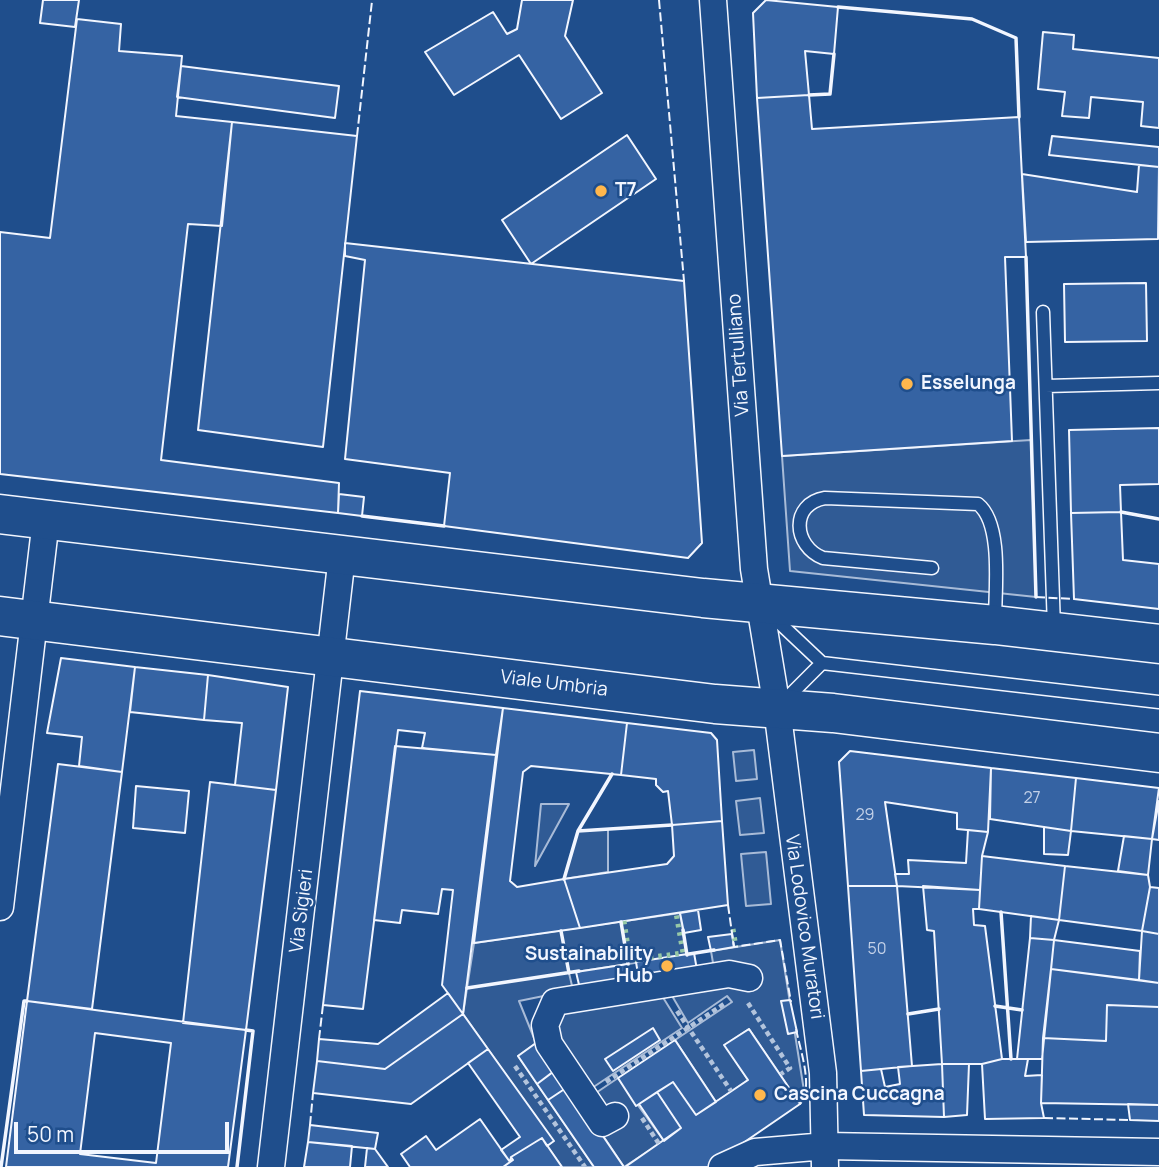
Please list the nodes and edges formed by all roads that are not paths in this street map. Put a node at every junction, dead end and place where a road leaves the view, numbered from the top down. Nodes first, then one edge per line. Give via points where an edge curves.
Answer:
1 (713, 0) edge
2 (1043, 312) dead end
3 (1159, 383) edge
4 (1046, 386) junction
5 (0, 514) edge
6 (46, 520) junction
7 (342, 556) junction
8 (932, 568) dead end
9 (759, 604) junction
10 (18, 618) edge
11 (995, 625) junction
12 (1054, 632) junction
13 (1159, 644) edge
14 (332, 656) junction
15 (822, 663) junction
16 (1159, 702) edge
17 (776, 708) junction
18 (1159, 753) edge
19 (0, 907) edge
20 (745, 986) road end
21 (624, 1120) road end
22 (1159, 1152) edge
23 (825, 1157) edge
24 (271, 1167) edge
25 (722, 1167) edge

1 - 9 street, Via Tertulliano
2 - 4 lane
3 - 4 lane
4 - 12 lane
5 - 6 main road
6 - 7 main road
6 - 10 street
7 - 9 main road
7 - 14 street
8 - 11 lane via 823,558 801,538 799,518 814,500 824,498 978,504 988,512 993,528
9 - 11 main road
9 - 15 lane
9 - 17 street, Via Tertulliano
10 - 14 main road, Viale Umbria
10 - 19 street
11 - 12 main road
12 - 13 main road
14 - 17 main road, Viale Umbria via 715,705
14 - 24 street, Via Sigieri
15 - 16 lane
15 - 17 lane
17 - 18 main road, Viale Umbria
17 - 23 street, Via Lodovico Muratori via 823,1073
20 - 21 street via 729,974 543,1004 549,1044 602,1123
22 - 23 street
23 - 25 street via 755,1152

